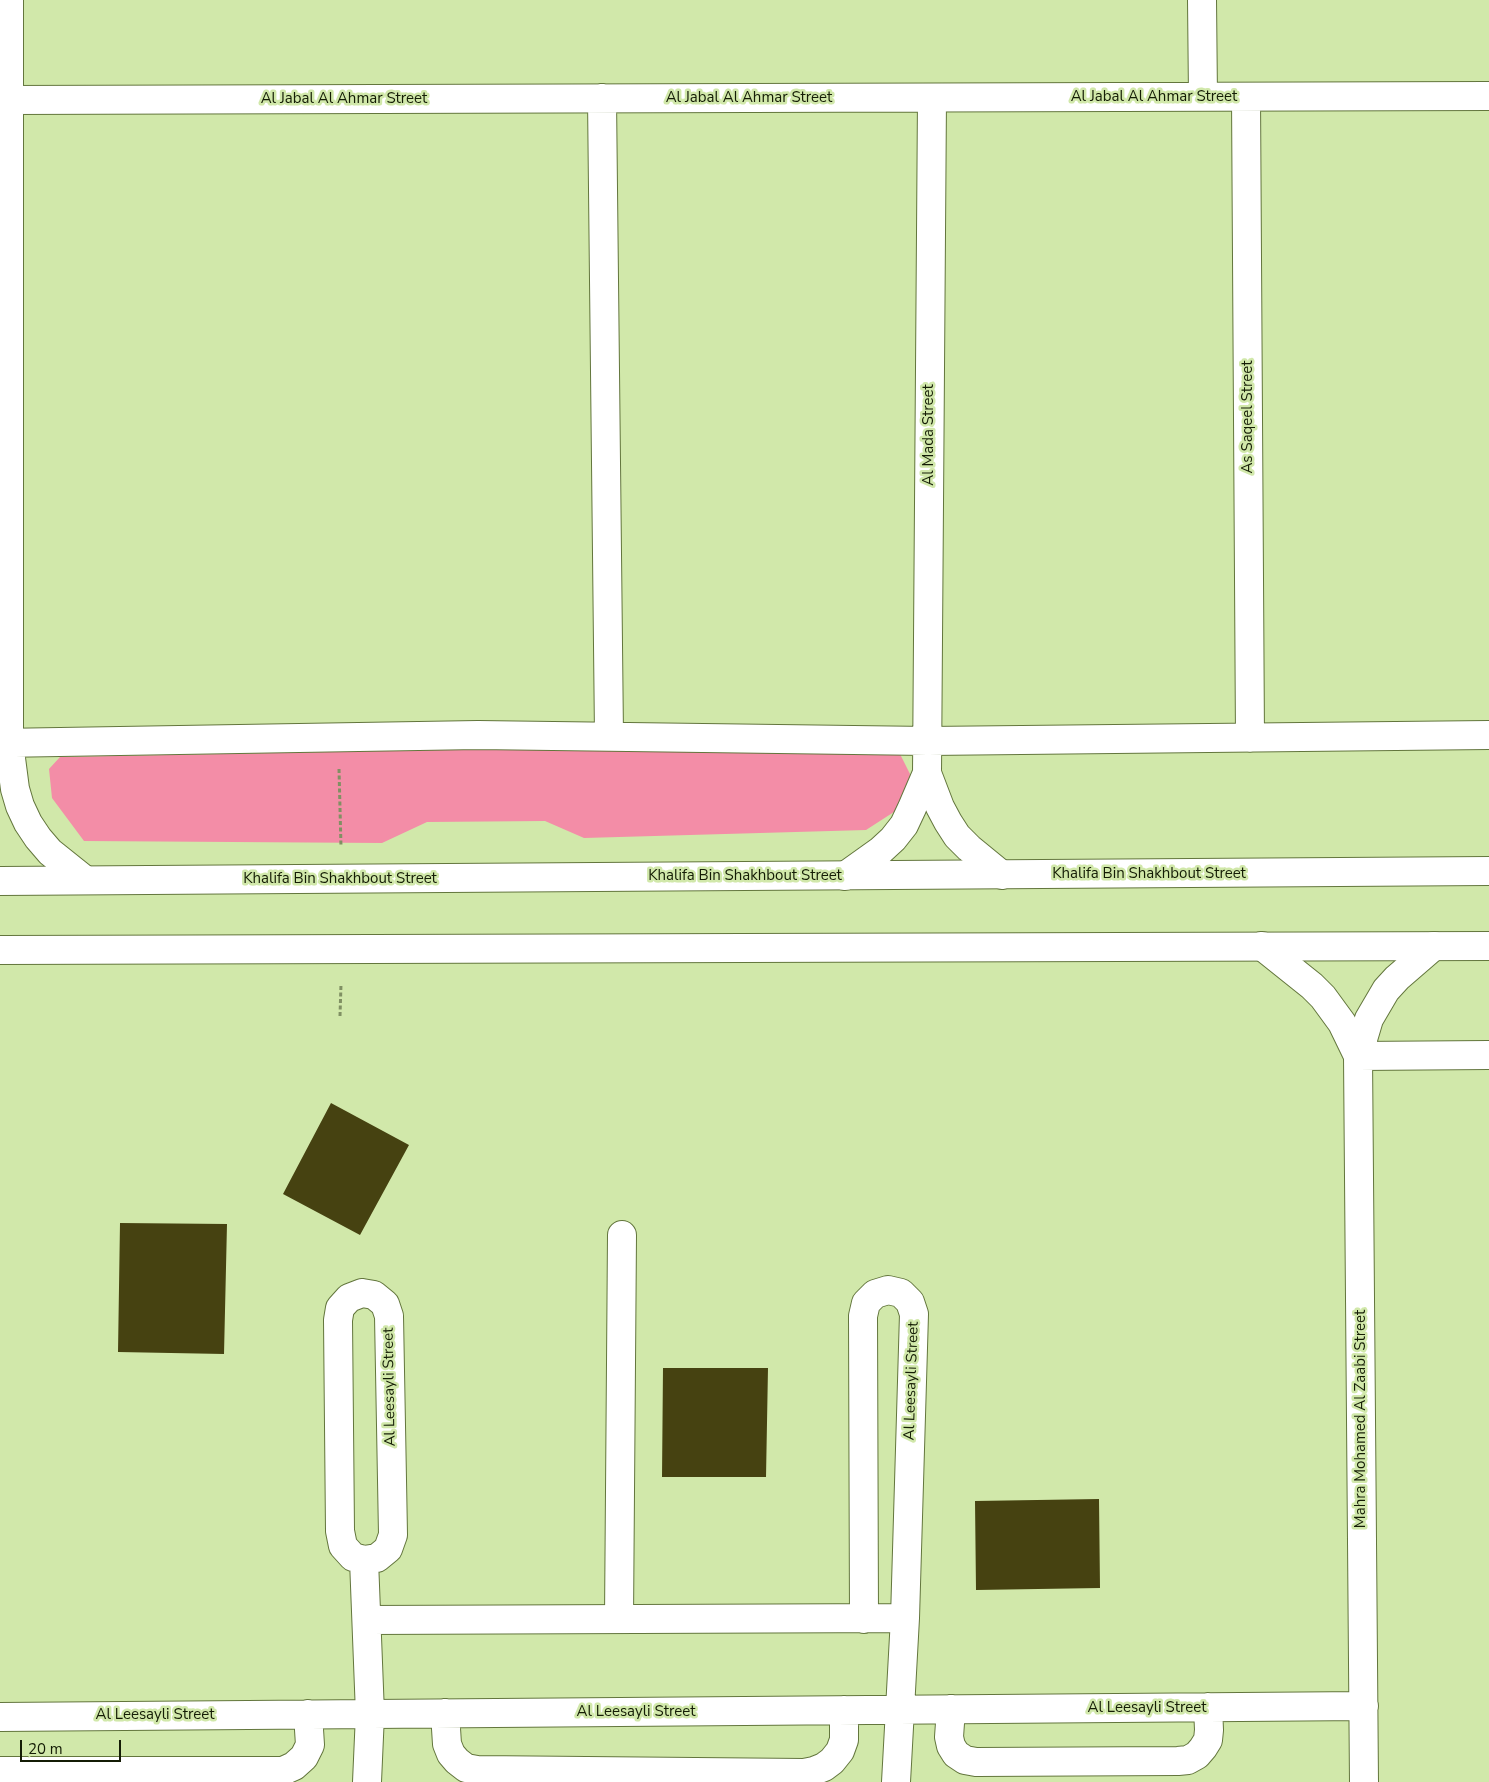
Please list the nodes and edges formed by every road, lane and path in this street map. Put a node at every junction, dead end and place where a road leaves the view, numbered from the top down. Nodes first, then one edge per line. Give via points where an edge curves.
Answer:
1 (8, 0) edge
2 (1202, 0) edge
3 (1489, 96) edge
4 (1203, 97) junction
5 (1246, 97) junction
6 (602, 98) junction
7 (932, 98) junction
8 (9, 100) junction
9 (1489, 735) edge
10 (609, 736) junction
11 (339, 737) junction
12 (1250, 738) junction
13 (928, 741) junction
14 (5, 743) edge
15 (928, 773) junction
16 (341, 853) dead end
17 (1489, 872) edge
18 (1002, 875) junction
19 (845, 876) junction
20 (85, 880) junction
21 (0, 881) edge
22 (1262, 946) junction
23 (1434, 946) junction
24 (1489, 946) edge
25 (0, 950) edge
26 (341, 984) dead end
27 (340, 1016) dead end
28 (1489, 1055) edge
29 (1358, 1056) junction
30 (622, 1235) dead end
31 (364, 1560) junction
32 (905, 1618) junction
33 (619, 1619) junction
34 (864, 1619) junction
35 (367, 1620) junction
36 (1364, 1706) junction
37 (1208, 1707) junction
38 (951, 1709) junction
39 (844, 1710) junction
40 (901, 1710) junction
41 (445, 1713) junction
42 (308, 1714) junction
43 (370, 1714) junction
44 (0, 1717) edge
45 (0, 1771) edge
46 (618, 1777) edge
47 (367, 1782) edge
48 (896, 1782) edge
49 (1364, 1782) edge

1 - 8 street
2 - 4 street
3 - 5 street, Al Jabal Al Ahmar Street
4 - 5 street, Al Jabal Al Ahmar Street
4 - 7 street, Al Jabal Al Ahmar Street
5 - 12 street, As Saqeel Street
6 - 7 street, Al Jabal Al Ahmar Street
6 - 8 street, Al Jabal Al Ahmar Street
6 - 10 street
7 - 13 street, Al Mada Street
8 - 14 street
9 - 12 street
10 - 11 street
10 - 13 street
11 - 14 street
11 - 16 path
12 - 13 street
13 - 15 street, Al Mada Street
14 - 20 street via 15,789 28,823 50,852
15 - 18 street, Al Mada Street via 940,807 957,836
15 - 19 street, Al Mada Street via 904,825 893,839
17 - 18 street, Khalifa Bin Shakhbout Street
18 - 19 street, Khalifa Bin Shakhbout Street
19 - 20 street, Khalifa Bin Shakhbout Street
20 - 21 street, Khalifa Bin Shakhbout Street
22 - 23 street
22 - 25 street
22 - 29 street, Mahra Mohamed Al Zaabi Street via 1323,997 1342,1023
23 - 24 street
23 - 29 street, Mahra Mohamed Al Zaabi Street via 1386,990 1369,1019
26 - 27 path
28 - 29 street
29 - 36 street, Mahra Mohamed Al Zaabi Street
30 - 33 street
31 - 31 street, Al Leesayli Street via 352,1557 343,1546 340,1531 338,1320 340,1308 349,1298 362,1293 374,1295 384,1304 389,1316 394,1535 388,1550 377,1558
31 - 35 street
32 - 34 street
32 - 34 street, Al Leesayli Street via 914,1314 910,1302 900,1293 888,1290 875,1294 866,1303 863,1316
32 - 40 street, Al Leesayli Street
33 - 34 street
33 - 35 street
35 - 43 street
36 - 37 street, Al Leesayli Street
36 - 49 street, Mahra Mohamed Al Zaabi Street
37 - 38 street, Al Leesayli Street
37 - 38 street via 1209,1730 1204,1748 1188,1760 1178,1762 966,1760 951,1746
38 - 40 street, Al Leesayli Street
39 - 40 street, Al Leesayli Street
39 - 41 street, Al Leesayli Street
39 - 46 street via 844,1740 840,1751 832,1761 814,1771
40 - 48 street, Al Leesayli Street
41 - 43 street, Al Leesayli Street
41 - 46 street via 447,1744 451,1754 466,1768
42 - 43 street, Al Leesayli Street
42 - 44 street, Al Leesayli Street
42 - 45 street via 310,1745 304,1757 283,1771
43 - 47 street

